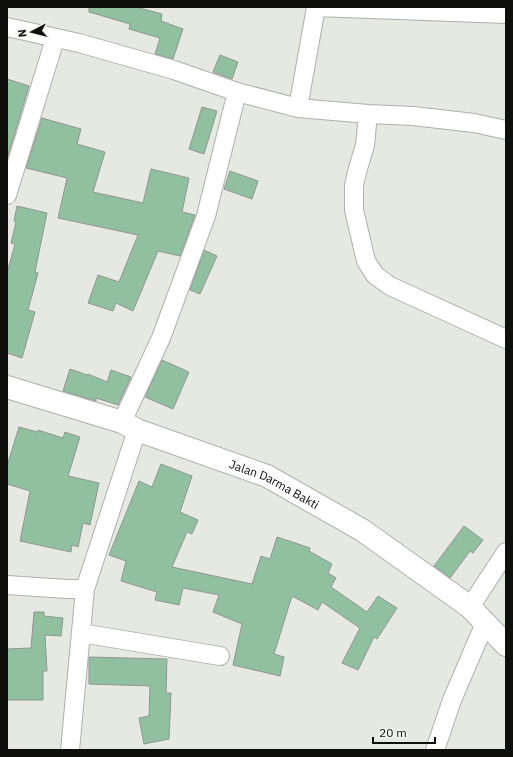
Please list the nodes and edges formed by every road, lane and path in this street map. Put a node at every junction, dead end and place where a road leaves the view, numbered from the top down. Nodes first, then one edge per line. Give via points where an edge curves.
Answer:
1 (316, 7) edge
2 (506, 14) edge
3 (7, 27) edge
4 (55, 39) junction
5 (237, 92) junction
6 (298, 108) junction
7 (368, 114) junction
8 (506, 130) edge
9 (7, 195) edge
10 (506, 339) edge
11 (7, 387) edge
12 (129, 426) junction
13 (506, 552) edge
14 (7, 585) edge
15 (85, 589) junction
16 (470, 608) junction
17 (485, 623) junction
18 (81, 633) junction
19 (506, 645) edge
20 (220, 656) dead end
21 (70, 750) edge
22 (435, 750) edge

1 - 2 street
1 - 6 street
3 - 4 street
4 - 5 street via 79,43 174,70
4 - 9 street
5 - 6 street
5 - 12 street via 206,216
6 - 7 street
7 - 8 street via 474,123
7 - 10 street via 365,145 354,186 354,210 366,261 375,276 390,286
11 - 12 street, Jalan Darma Bakti
12 - 15 street
12 - 16 street, Jalan Darma Bakti via 267,476 362,530
13 - 16 street
14 - 15 street
15 - 18 street
16 - 17 street, Jalan Darma Bakti
17 - 19 street, Jalan Darma Bakti
17 - 22 street via 452,700
18 - 20 street
18 - 21 street

